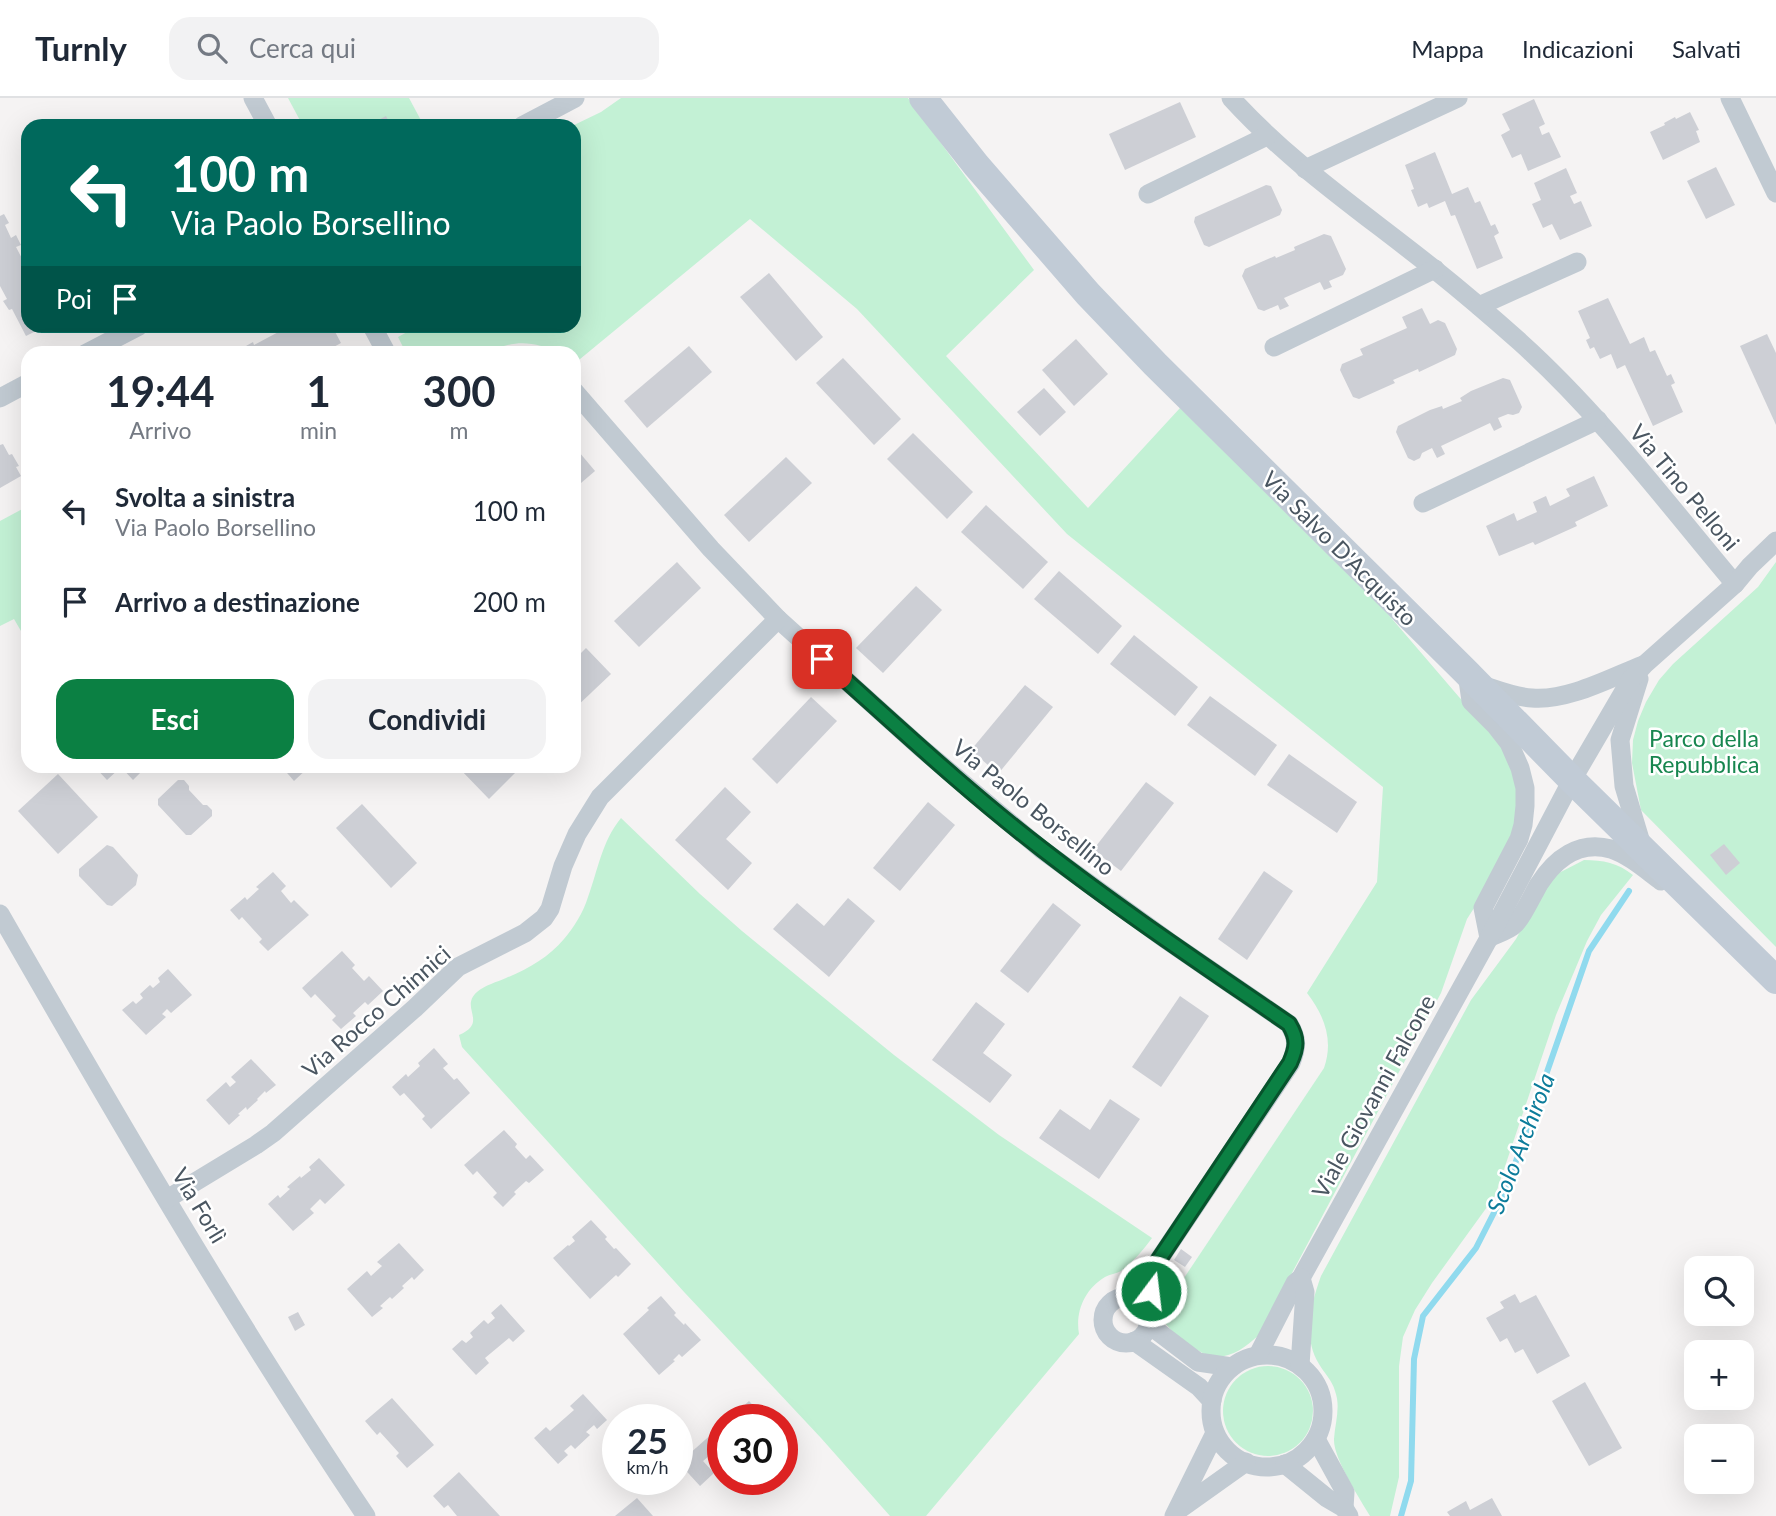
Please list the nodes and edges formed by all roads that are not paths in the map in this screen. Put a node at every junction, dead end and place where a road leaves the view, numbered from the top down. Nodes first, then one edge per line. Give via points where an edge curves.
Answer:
1 (253, 98) edge
2 (575, 98) edge
3 (923, 98) edge
4 (1231, 98) edge
5 (1458, 98) edge
6 (1730, 98) edge
7 (264, 119) edge
8 (535, 119) edge
9 (1267, 136) junction
10 (1304, 169) junction
11 (1776, 192) edge
12 (1147, 194) dead end
13 (1577, 262) dead end
14 (1435, 270) junction
15 (1479, 306) junction
16 (126, 333) edge
17 (100, 346) edge
18 (1274, 347) dead end
19 (21, 387) edge
20 (0, 398) edge
21 (581, 399) edge
22 (1598, 421) junction
23 (1423, 503) dead end
24 (1776, 541) edge
25 (1735, 584) junction
26 (778, 619) junction
27 (1644, 665) junction
28 (1471, 677) junction
29 (1572, 780) junction
30 (1643, 851) junction
31 (0, 914) edge
32 (1724, 929) junction
33 (1489, 938) junction
34 (1776, 980) edge
35 (167, 1199) junction
36 (1154, 1267) junction
37 (1301, 1278) junction
38 (1121, 1297) junction
39 (1148, 1320) junction
40 (1134, 1341) junction
41 (1258, 1355) junction
42 (1300, 1365) junction
43 (1232, 1367) junction
44 (1212, 1401) junction
45 (1215, 1433) junction
46 (1316, 1439) junction
47 (1246, 1462) junction
48 (1285, 1464) junction
49 (1347, 1512) edge
50 (1175, 1514) edge
51 (366, 1516) edge

1 - 7 street
2 - 8 street
3 - 28 street, Via Salvo D'Acquisto via 1088,294
4 - 9 street, Via Tino Pelloni
5 - 10 street
6 - 11 street
9 - 10 street, Via Tino Pelloni
9 - 12 street
10 - 14 street, Via Tino Pelloni
13 - 15 street
14 - 15 street, Via Tino Pelloni
14 - 18 street
15 - 22 street, Via Tino Pelloni
16 - 17 street
19 - 20 street
21 - 26 street, Via Paolo Borsellino
22 - 23 street, Via Tino Pelloni
22 - 25 street, Via Tino Pelloni
24 - 25 street
25 - 27 street
26 - 35 street, Via Rocco Chinnici via 600,797 577,834 544,918 525,933 458,967 274,1133
26 - 36 street, Via Paolo Borsellino via 1041,849 1289,1024 1295,1034 1290,1063
27 - 28 street via 1555,698 1511,695
27 - 29 street, Viale Giovanni Falcone via 1631,679
27 - 30 street via 1620,740 1624,786
28 - 29 street, Via Salvo D'Acquisto
28 - 33 street via 1471,701 1509,743 1524,788 1519,839 1483,908
29 - 30 street, Via Salvo D'Acquisto
29 - 33 street, Viale Giovanni Falcone
30 - 32 street, Via Salvo D'Acquisto
31 - 35 street, Via Forlì
32 - 33 street, Viale Giovanni Falcone via 1627,857 1598,847 1563,856 1545,874 1514,925
32 - 34 street, Via Salvo D'Acquisto
33 - 37 street, Viale Giovanni Falcone
35 - 51 street, Via Forlì
36 - 38 street
36 - 39 street
37 - 41 street, Viale Giovanni Falcone
37 - 42 street via 1305,1292
38 - 39 street via 1139,1301
38 - 40 street via 1107,1307 1103,1324 1113,1339
39 - 40 street via 1145,1333
39 - 43 street via 1198,1362
40 - 44 street
41 - 42 street via 1280,1356
41 - 43 street
42 - 46 street via 1321,1393 1323,1417
43 - 44 street via 1222,1377
44 - 45 street
45 - 47 street via 1228,1450
45 - 50 street
46 - 48 street via 1308,1450
46 - 49 street via 1345,1492
47 - 48 street via 1272,1467
47 - 50 street
48 - 49 street

